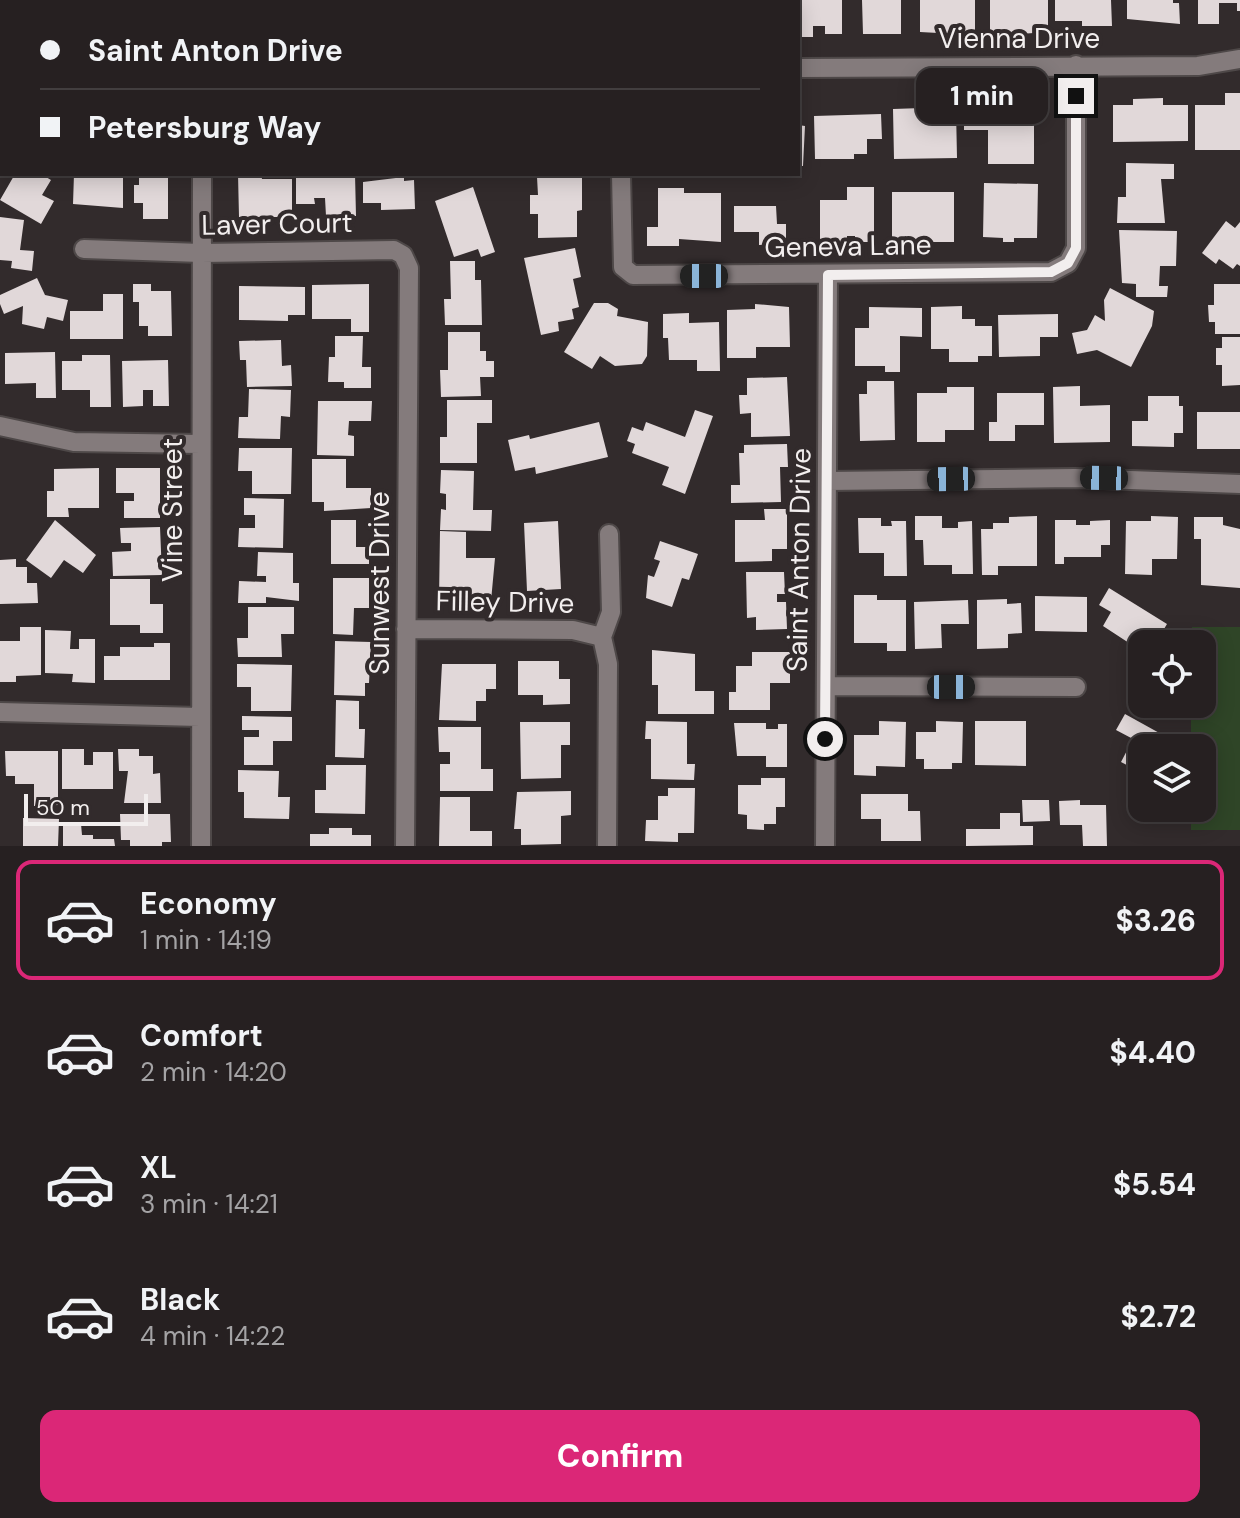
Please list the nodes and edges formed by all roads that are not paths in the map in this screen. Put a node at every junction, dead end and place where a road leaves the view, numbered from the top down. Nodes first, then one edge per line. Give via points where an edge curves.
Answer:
1 (1240, 59) edge
2 (1076, 65) junction
3 (800, 68) edge
4 (202, 176) edge
5 (621, 176) edge
6 (84, 249) dead end
7 (201, 253) junction
8 (828, 275) junction
9 (408, 320) joint
10 (0, 426) edge
11 (0, 440) edge
12 (200, 444) junction
13 (828, 481) junction
14 (1240, 484) edge
15 (609, 534) dead end
16 (406, 629) junction
17 (602, 637) junction
18 (826, 686) junction
19 (1076, 687) dead end
20 (0, 712) edge
21 (200, 717) junction
22 (201, 846) edge
23 (405, 846) edge
24 (607, 846) edge
25 (825, 846) edge

1 - 2 street, Vienna Drive via 1198,66
2 - 3 street, Vienna Drive
2 - 8 street, Geneva Lane via 1076,248 1068,263 1051,272
4 - 7 street, Vine Street
5 - 8 street, Geneva Lane via 620,251 627,272
6 - 7 street, Laver Court
7 - 9 street, Laver Court via 394,250 409,268
7 - 12 street, Vine Street
8 - 13 street, Saint Anton Drive
9 - 16 street, Sunwest Drive
10 - 11 street
10 - 12 street via 74,442
12 - 21 street, Vine Street
13 - 14 street via 1075,478
13 - 18 street, Saint Anton Drive
15 - 17 street via 611,612
16 - 17 street, Filley Drive via 573,630
16 - 23 street, Sunwest Drive
17 - 24 street via 608,664
18 - 19 street
18 - 25 street, Saint Anton Drive
20 - 21 street
21 - 22 street, Vine Street

